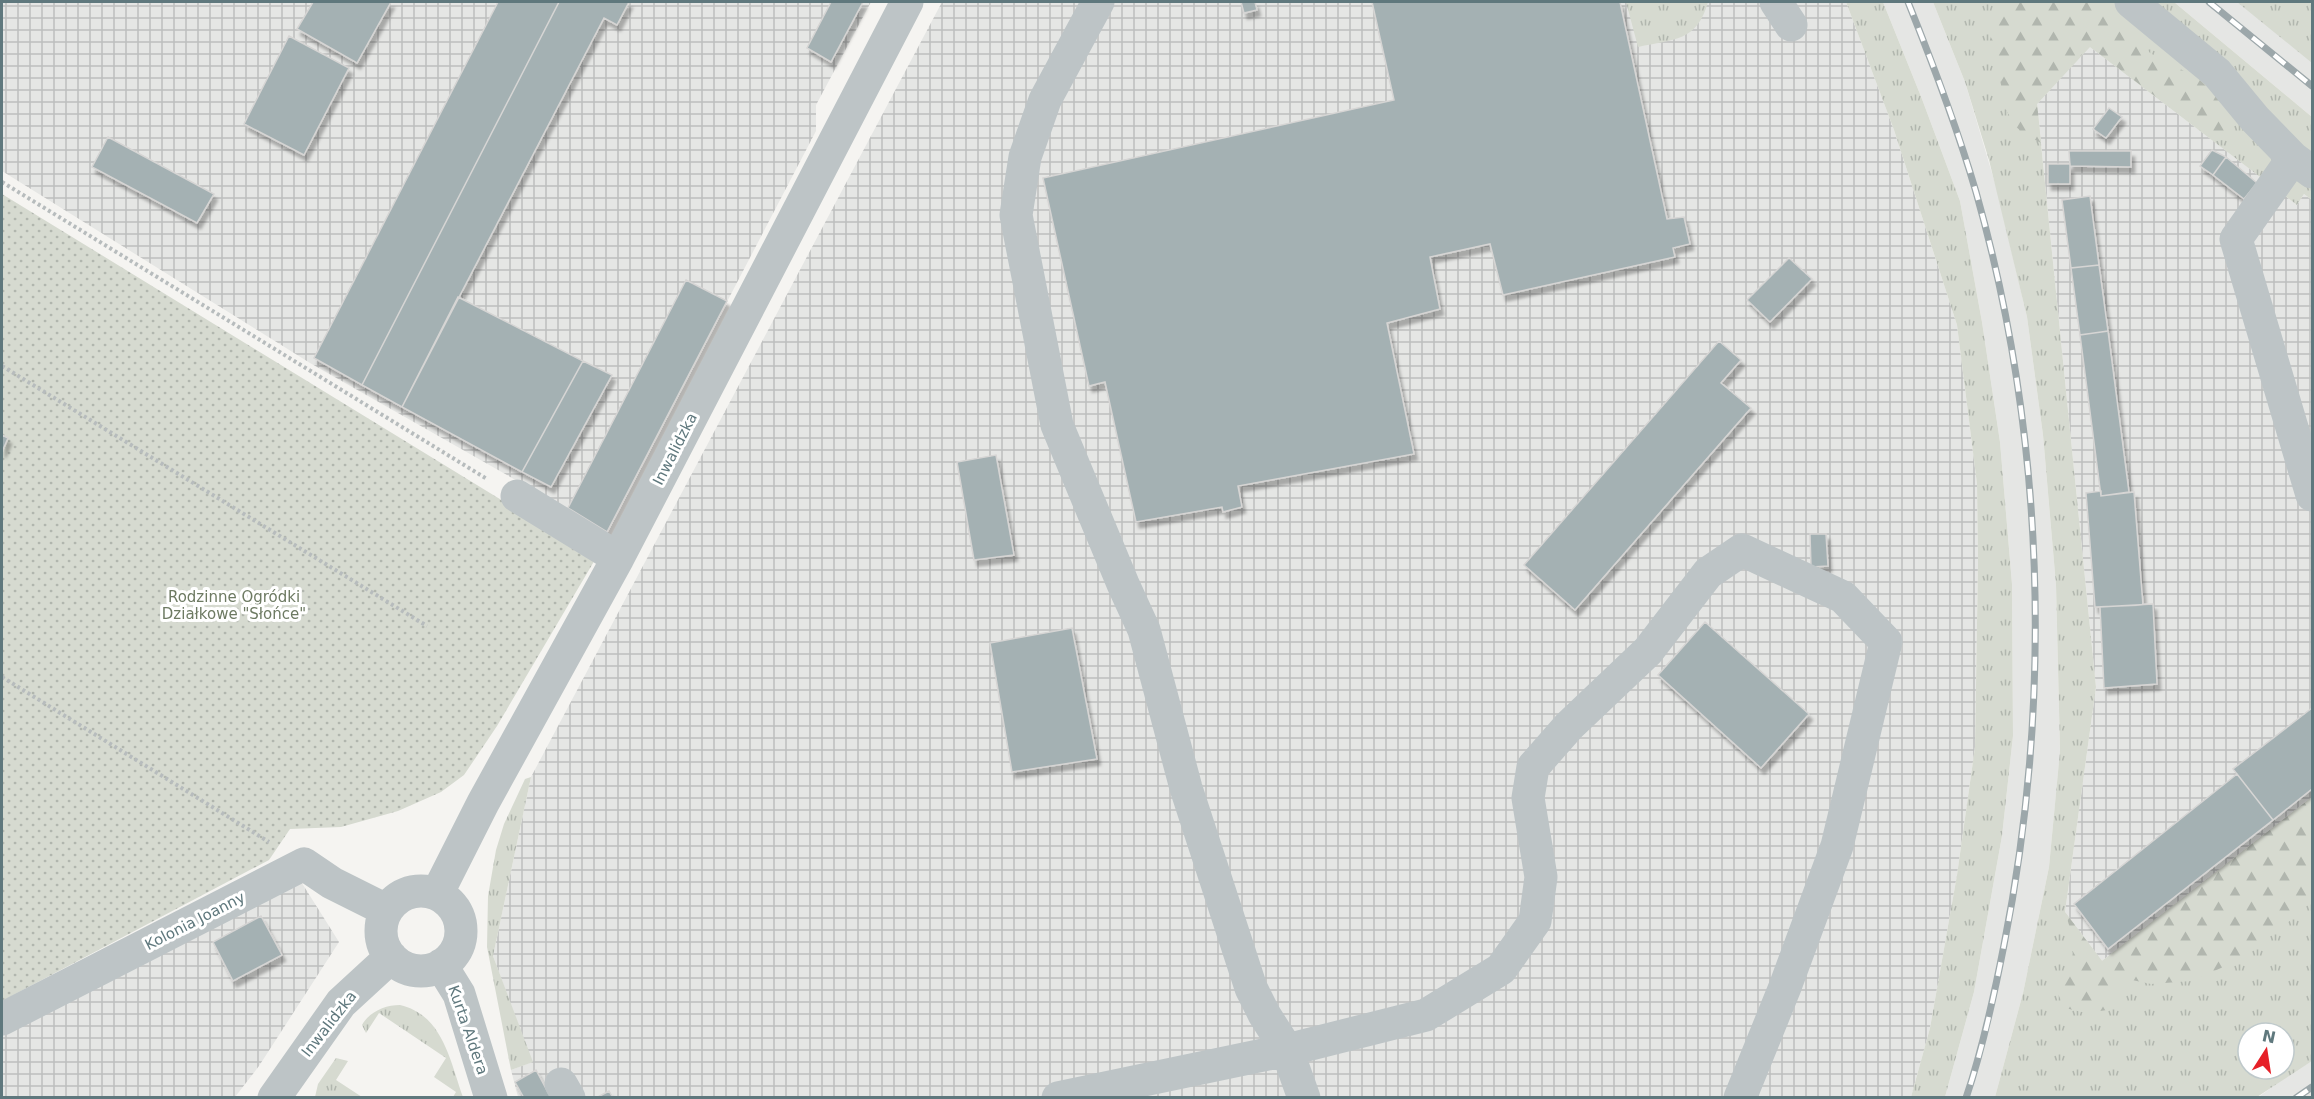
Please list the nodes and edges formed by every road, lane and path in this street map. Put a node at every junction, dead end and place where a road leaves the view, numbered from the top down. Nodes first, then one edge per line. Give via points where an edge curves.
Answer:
1 (908, 2) edge
2 (1098, 2) edge
3 (2132, 2) edge
4 (2303, 165) edge
5 (2, 182) edge
6 (2, 366) edge
7 (2313, 495) edge
8 (517, 496) joint
9 (618, 558) junction
10 (427, 626) dead end
11 (2, 677) edge
12 (304, 864) junction
13 (438, 894) junction
14 (386, 910) junction
15 (391, 957) junction
16 (441, 965) junction
17 (2, 1019) edge
18 (1287, 1050) junction
19 (274, 1098) edge
20 (491, 1098) edge
21 (1058, 1098) edge
22 (1304, 1098) edge
23 (1740, 1098) edge

1 - 9 street, Inwalidzka
2 - 18 street via 1045,100 1025,157 1016,215 1058,425 1144,630 1186,788 1251,988
3 - 4 street via 2217,73 2255,119
4 - 7 street via 2236,239
5 - 8 path
6 - 10 path
8 - 9 street
9 - 13 street, Inwalidzka via 483,803
11 - 12 path
12 - 14 street
12 - 17 street, Kolonia Joanny
13 - 14 street via 411,892
13 - 16 street via 450,902 462,929 452,957
14 - 15 street via 381,932
15 - 16 street via 415,971
15 - 19 street, Inwalidzka via 341,1003
16 - 20 street, Kurta Aldera via 459,994
18 - 21 street
18 - 22 street
18 - 23 street via 1426,1015 1501,969 1535,921 1541,877 1528,798 1533,767 1569,726 1648,651 1708,573 1742,550 1843,597 1886,642 1837,846

